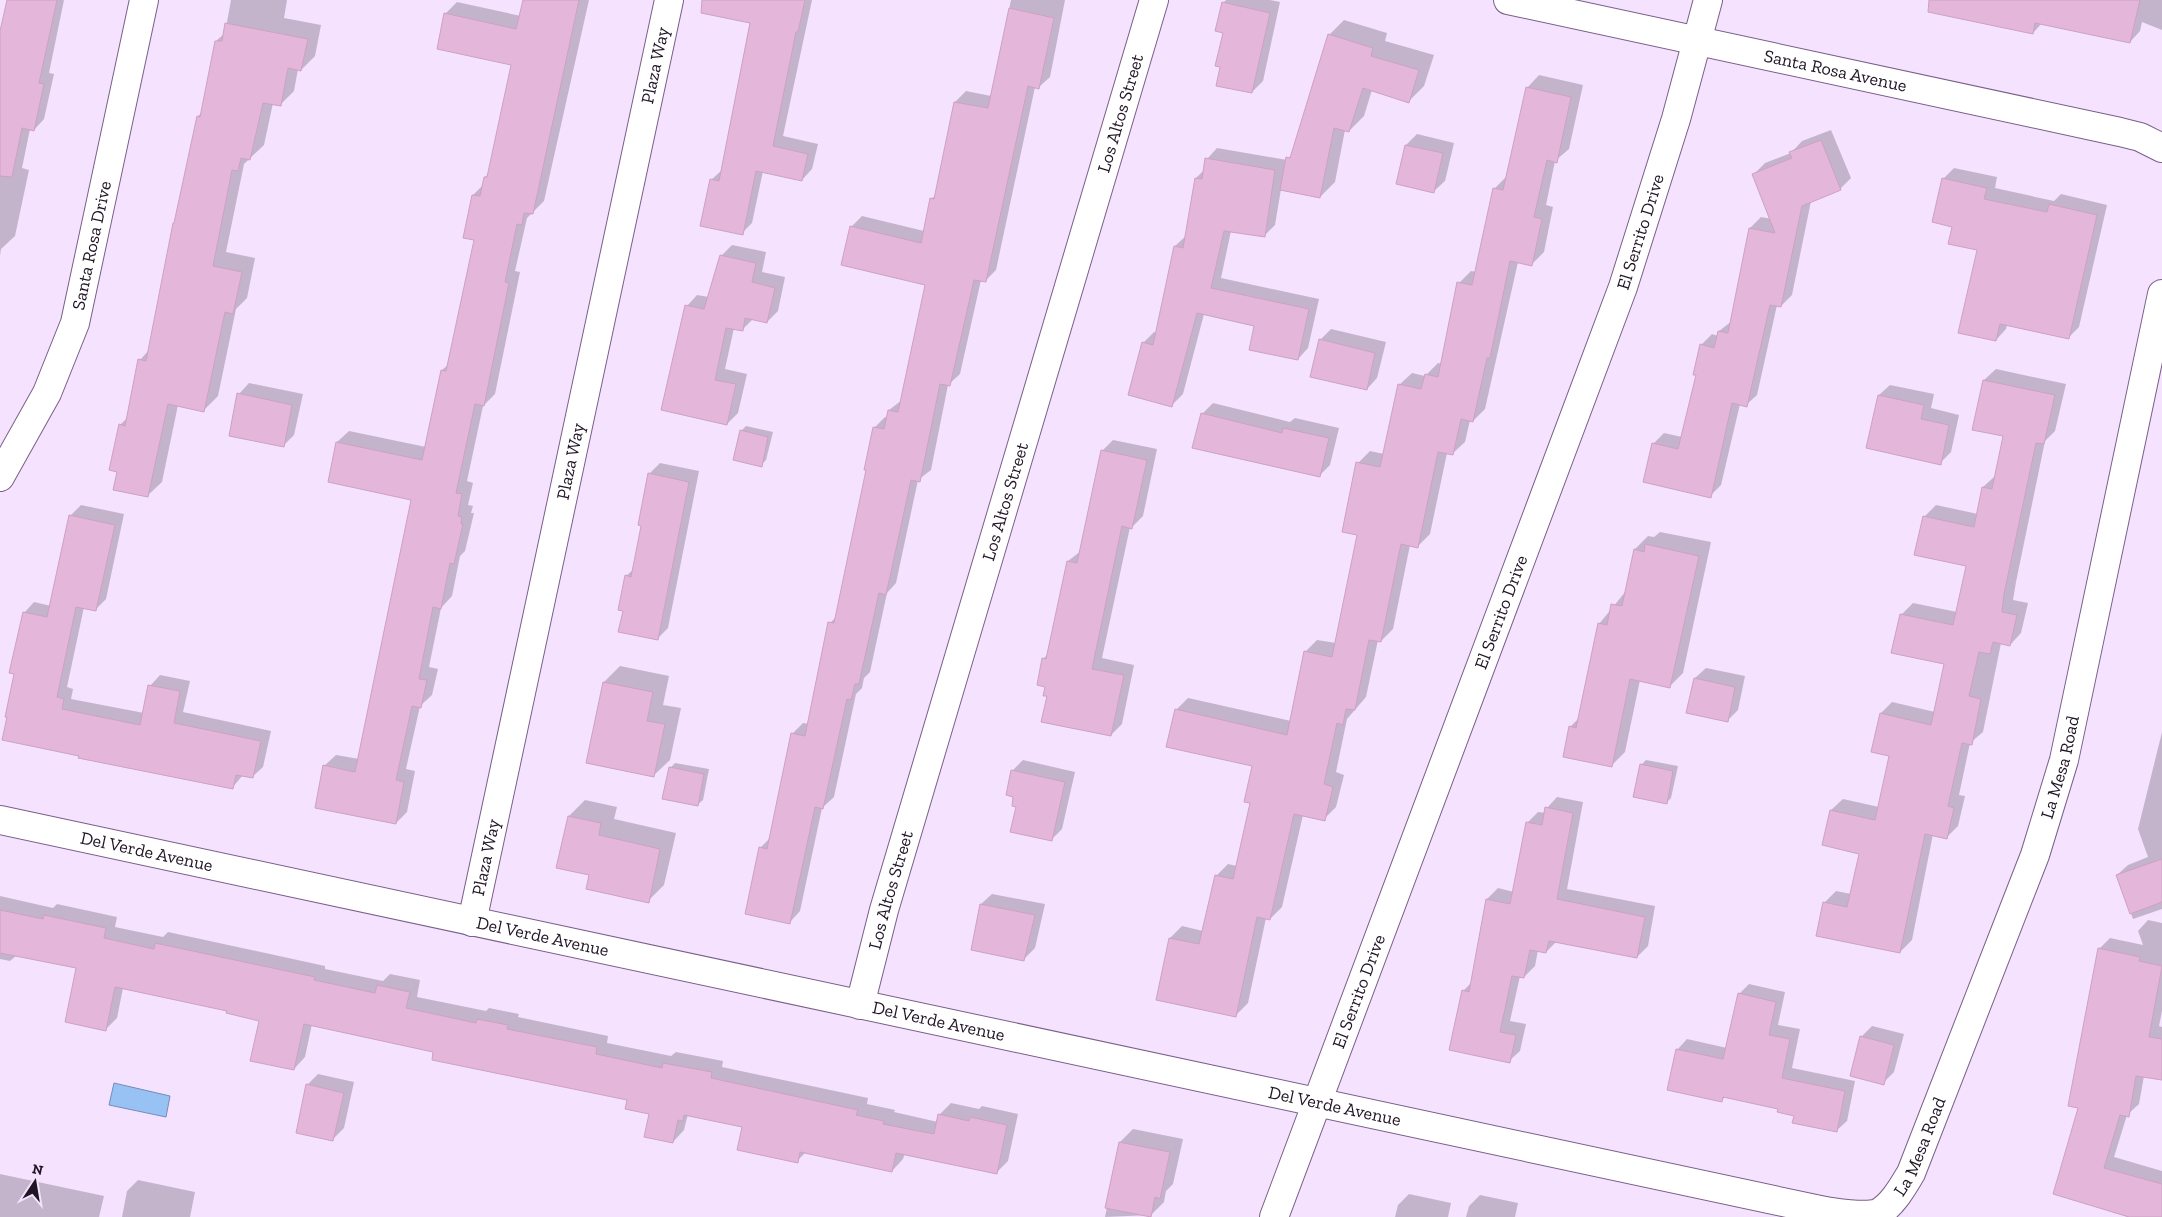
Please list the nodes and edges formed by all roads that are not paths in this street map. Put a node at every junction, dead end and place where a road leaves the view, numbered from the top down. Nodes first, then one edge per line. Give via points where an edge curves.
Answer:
1 (144, 0) edge
2 (669, 0) edge
3 (1154, 0) edge
4 (1508, 0) edge
5 (1708, 0) edge
6 (1697, 40) junction
7 (2162, 148) edge
8 (2162, 294) edge
9 (0, 477) edge
10 (0, 820) edge
11 (472, 922) junction
12 (860, 1005) junction
13 (1318, 1103) junction
14 (1878, 1213) joint
15 (1274, 1217) edge

1 - 9 street, Santa Rosa Drive via 75,323 47,393
2 - 11 street, Plaza Way
3 - 12 street, Los Altos Street via 887,901
4 - 6 street, Santa Rosa Avenue
5 - 6 street, El Serrito Drive
6 - 7 street, Santa Rosa Avenue via 2120,132
6 - 13 street, El Serrito Drive via 1676,119 1623,287
8 - 14 street, La Mesa Road via 2068,742 2051,808 1911,1173 1891,1202
10 - 11 street, Del Verde Avenue
11 - 12 street, Del Verde Avenue
12 - 13 street, Del Verde Avenue
13 - 14 street, Del Verde Avenue via 1820,1210 1859,1215
13 - 15 street, El Serrito Drive

